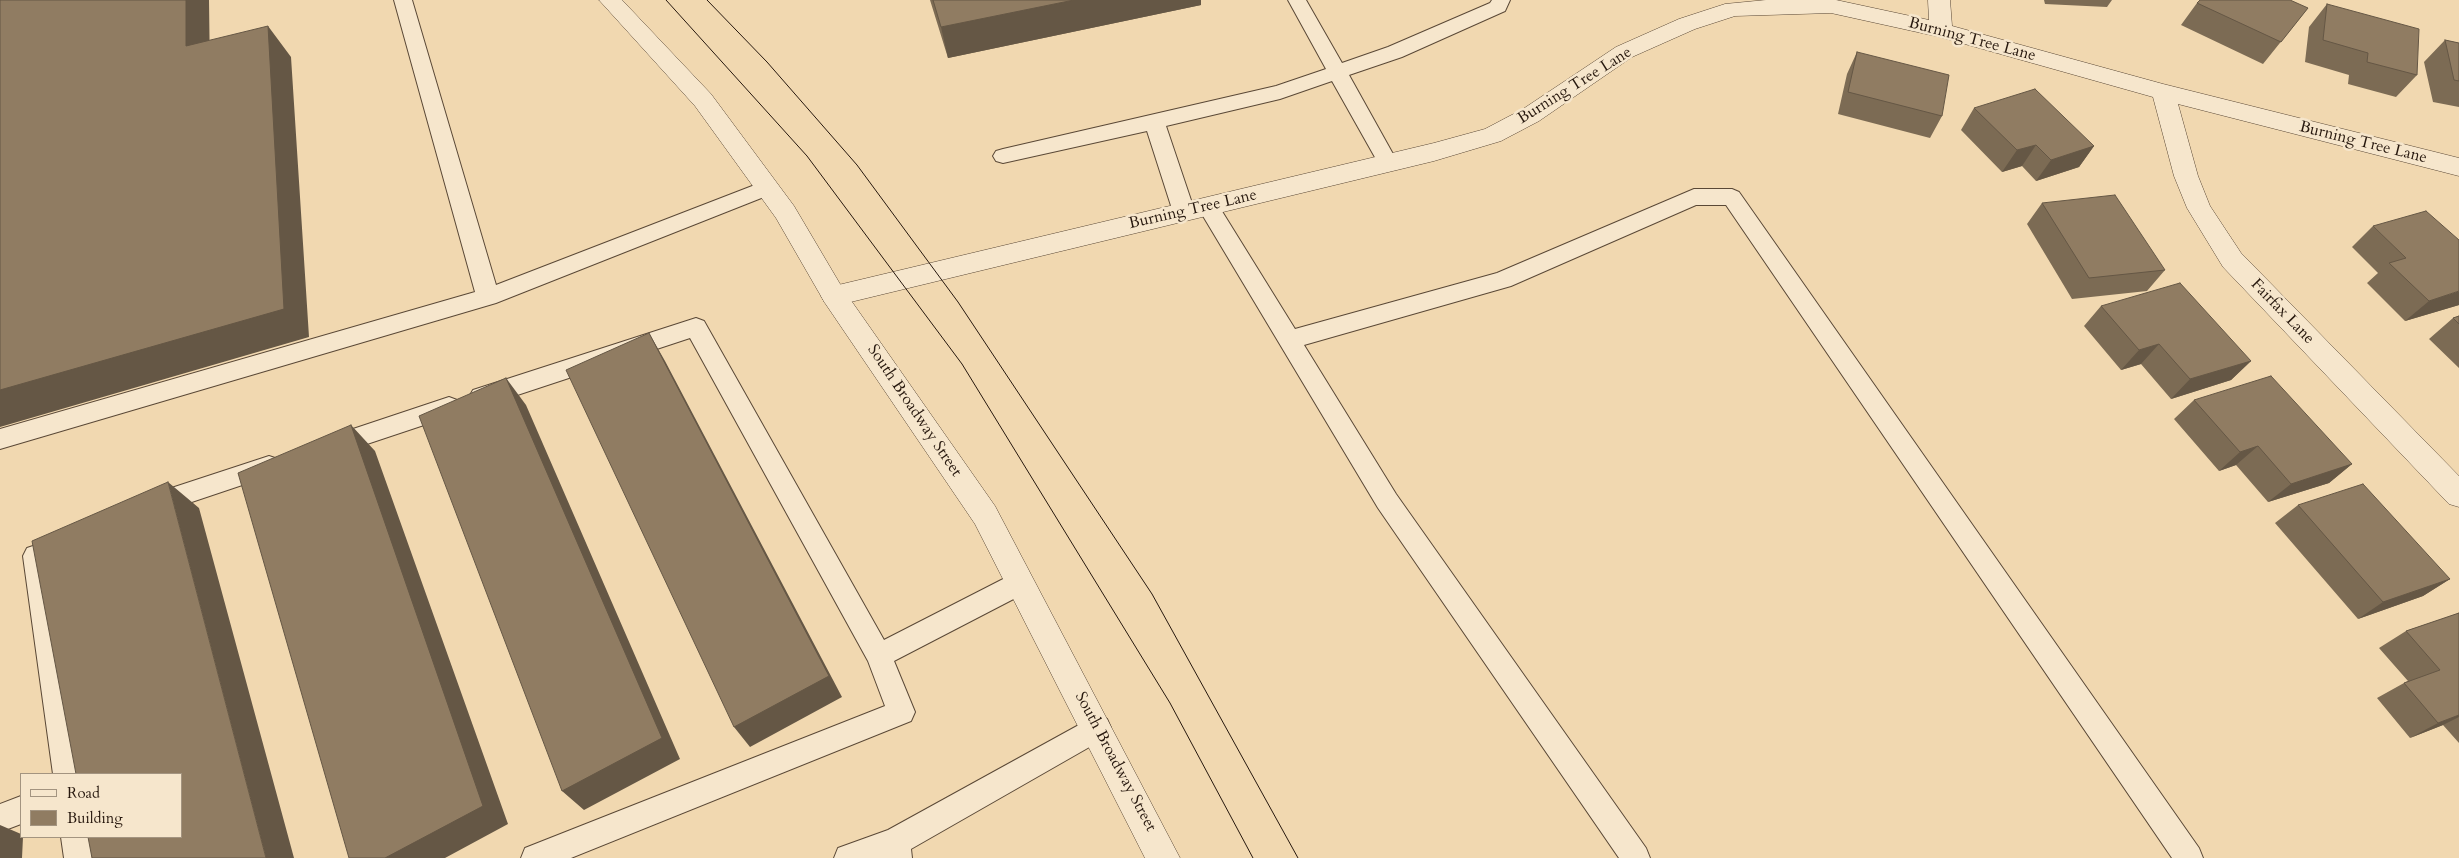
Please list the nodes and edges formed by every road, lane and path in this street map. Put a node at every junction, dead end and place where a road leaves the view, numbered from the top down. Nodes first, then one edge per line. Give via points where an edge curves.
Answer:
1 (403, 0) edge
2 (610, 0) edge
3 (1297, 0) edge
4 (1502, 0) edge
5 (1939, 0) edge
6 (1941, 30) junction
7 (1338, 72) junction
8 (2163, 92) junction
9 (1154, 122) junction
10 (1003, 156) dead end
11 (1388, 163) junction
12 (2459, 168) edge
13 (767, 188) junction
14 (1208, 206) junction
15 (1184, 212) junction
16 (834, 296) junction
17 (488, 297) junction
18 (1289, 340) junction
19 (0, 439) edge
20 (2459, 495) edge
21 (129, 512) edge
22 (53, 536) edge
23 (1020, 583) junction
24 (879, 656) junction
25 (1097, 728) junction
26 (67, 773) edge
27 (20, 810) edge
28 (0, 818) edge
29 (75, 838) edge
30 (896, 850) edge
31 (78, 858) edge
32 (535, 858) edge
33 (848, 858) edge
34 (1163, 858) edge
35 (1636, 858) edge
36 (2189, 858) edge

1 - 17 lane
2 - 13 street, South Broadway Street via 703,100
3 - 7 lane
4 - 7 lane via 1498,7 1447,30
5 - 6 street
6 - 8 street, Burning Tree Lane
6 - 11 street, Burning Tree Lane via 1831,6 1733,9 1687,24 1624,52 1531,115 1493,136
7 - 9 lane via 1280,92
7 - 11 lane
8 - 12 street, Burning Tree Lane
8 - 20 street, Fairfax Lane via 2186,176 2199,208 2232,260
9 - 10 lane
9 - 15 lane
11 - 14 street, Burning Tree Lane
13 - 16 street, South Broadway Street via 785,212
13 - 17 lane
14 - 15 street, Burning Tree Lane
14 - 18 lane
15 - 16 street, Burning Tree Lane
16 - 23 street, South Broadway Street via 985,515
17 - 19 lane
18 - 35 lane via 1387,502
18 - 36 lane via 1503,280 1694,197 1732,197
21 - 24 lane via 696,327
22 - 26 lane via 34,542
23 - 24 lane
23 - 25 street, South Broadway Street
24 - 32 lane via 901,712
25 - 30 lane
25 - 34 street, South Broadway Street
27 - 28 lane
29 - 31 lane
30 - 33 lane

